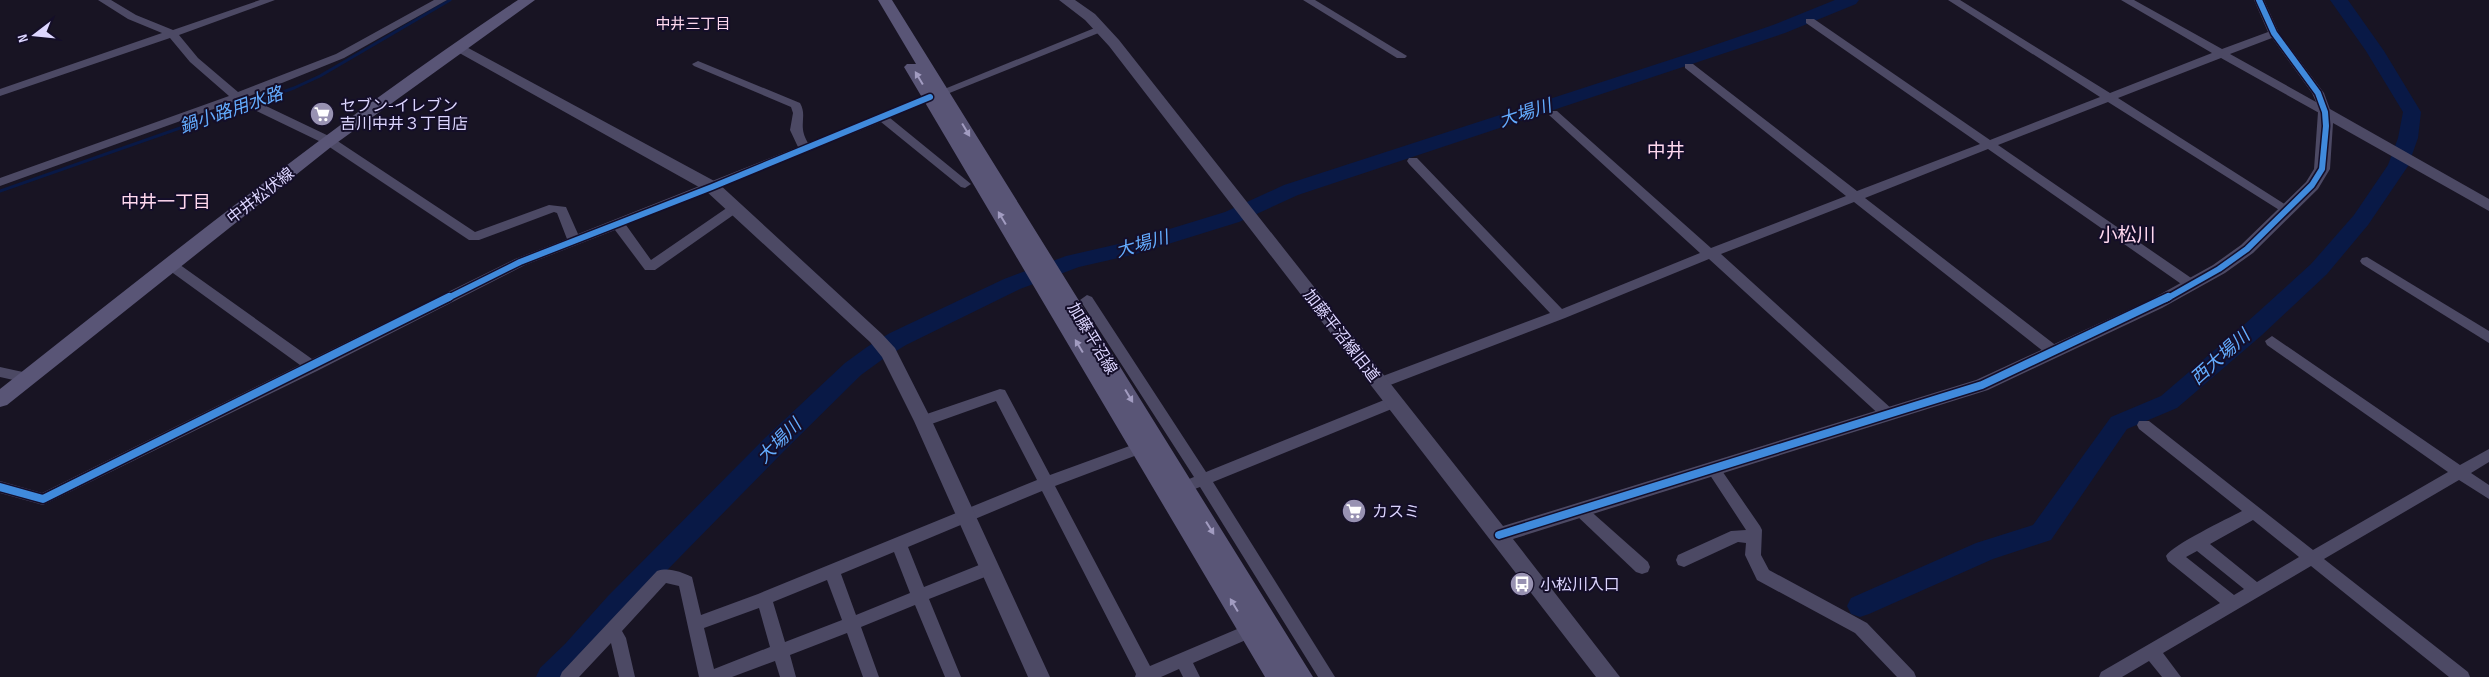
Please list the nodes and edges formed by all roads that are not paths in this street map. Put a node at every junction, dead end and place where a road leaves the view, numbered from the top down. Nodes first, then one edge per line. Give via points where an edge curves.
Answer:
1 (103, 0) edge
2 (270, 0) edge
3 (442, 0) edge
4 (528, 0) edge
5 (872, 0) edge
6 (885, 0) edge
7 (1066, 0) edge
8 (1308, 0) edge
9 (1953, 0) edge
10 (2126, 0) edge
11 (2259, 0) edge
12 (1810, 21) dead end
13 (1102, 28) junction
14 (2274, 33) junction
15 (174, 34) junction
16 (458, 47) junction
17 (2221, 54) junction
18 (1401, 56) dead end
19 (698, 64) dead end
20 (1689, 66) dead end
21 (0, 92) edge
22 (936, 94) junction
23 (237, 97) junction
24 (2109, 98) junction
25 (2325, 112) junction
26 (1553, 113) dead end
27 (881, 116) junction
28 (329, 141) junction
29 (1988, 144) junction
30 (804, 147) junction
31 (1413, 161) dead end
32 (0, 182) edge
33 (965, 184) dead end
34 (712, 187) junction
35 (1856, 196) junction
36 (2489, 206) edge
37 (735, 208) junction
38 (2288, 210) junction
39 (617, 223) junction
40 (574, 240) junction
41 (1710, 254) junction
42 (2367, 261) dead end
43 (171, 265) junction
44 (1050, 283) junction
45 (2192, 285) junction
46 (1088, 300) dead end
47 (1560, 315) junction
48 (2489, 338) edge
49 (2272, 341) dead end
50 (2053, 351) junction
51 (312, 367) junction
52 (0, 372) edge
53 (27, 378) junction
54 (1380, 383) junction
55 (0, 400) edge
56 (1394, 402) junction
57 (1888, 414) junction
58 (923, 420) junction
59 (2144, 425) dead end
60 (1140, 448) junction
61 (2489, 455) edge
62 (1713, 469) junction
63 (2459, 472) junction
64 (1046, 483) junction
65 (1194, 483) junction
66 (0, 487) edge
67 (2489, 493) edge
68 (1581, 511) junction
69 (2254, 512) junction
70 (966, 518) junction
71 (1499, 535) junction
72 (1753, 537) junction
73 (2197, 542) junction
74 (899, 546) junction
75 (2311, 558) junction
76 (1684, 560) dead end
77 (1642, 567) dead end
78 (989, 568) junction
79 (832, 572) junction
80 (2256, 590) junction
81 (919, 595) junction
82 (764, 599) junction
83 (2232, 604) junction
84 (695, 624) junction
85 (851, 624) junction
86 (1249, 630) junction
87 (611, 631) junction
88 (780, 650) junction
89 (2150, 651) junction
90 (1183, 660) junction
91 (1145, 676) edge
92 (568, 677) edge
93 (627, 677) edge
94 (707, 677) edge
95 (712, 677) edge
96 (788, 677) edge
97 (870, 677) edge
98 (953, 677) edge
99 (1039, 677) edge
100 (1192, 677) edge
101 (1277, 677) edge
102 (1301, 677) edge
103 (1327, 677) edge
104 (1609, 677) edge
105 (1908, 677) edge
106 (2107, 677) edge
107 (2173, 677) edge
108 (2462, 677) edge

1 - 15 street via 132,17
2 - 15 street
3 - 23 street via 340,56
4 - 16 main road, 中井松伏線
22 -> 5 main road, 加藤平沼線
6 - 22 main road, 加藤平沼線
7 - 13 street, 加藤平沼線旧道
8 - 18 street
9 - 24 street
10 - 17 street
11 - 14 street
12 - 29 street
13 - 22 street
13 - 54 street, 加藤平沼線旧道
14 - 17 street
14 - 25 street via 2318,93
15 - 21 street
15 - 23 street via 194,60
16 - 28 main road, 中井松伏線
16 - 34 street
17 - 24 street
17 - 25 street
19 - 30 street via 796,105 799,113 795,129
20 - 35 street
22 - 27 street
22 - 44 main road, 加藤平沼線
23 - 28 street
23 - 32 street
24 - 29 street
24 - 38 street
25 - 36 street
25 - 38 street via 2322,169 2312,185
26 - 41 street
27 - 30 street
27 - 33 street
28 - 40 street via 474,237 554,208 562,210
28 - 43 main road, 中井松伏線
29 - 35 street
29 - 45 street
30 - 34 street
31 - 47 street
34 - 37 street
34 - 39 street
35 - 41 street
35 - 50 street
37 - 39 street via 650,267
37 - 58 street via 876,338 889,353
38 - 45 street via 2247,249
39 - 40 street
40 - 51 street via 520,262
41 - 47 street
41 - 57 street
42 - 48 street
43 - 51 street
43 - 53 main road, 中井松伏線
60 -> 44 main road, 加藤平沼線
44 -> 65 main road, 加藤平沼線
45 - 50 street
46 - 65 street
47 - 54 street
49 - 63 street
50 - 57 street via 1982,385
51 - 66 street via 43,500
52 - 53 street
53 - 55 main road, 中井松伏線
54 - 56 street, 加藤平沼線旧道
56 - 65 street
56 - 71 street, 加藤平沼線旧道
57 - 62 street
58 - 64 street via 1000,394
58 - 70 street
59 - 69 street
60 - 64 street
86 -> 60 main road, 加藤平沼線
61 - 63 street
62 - 68 street
62 - 72 street via 1754,530
63 - 67 street
63 - 75 street
64 - 70 street
64 - 91 street
65 -> 102 main road, 加藤平沼線
65 - 103 street
68 - 71 street
68 - 77 street
69 - 73 street
69 - 75 street
70 - 74 street
70 - 78 street
71 - 104 street, 加藤平沼線旧道
72 - 76 street via 1737,536
72 - 105 street via 1752,555 1763,575 1861,628
73 - 80 street
73 - 83 street via 2174,556
74 - 79 street
74 - 81 street
75 - 80 street
75 - 108 street
78 - 81 street
78 - 99 street
79 - 82 street
79 - 85 street
80 - 83 street
81 - 85 street
81 - 98 street
82 - 84 street
82 - 88 street
83 - 89 street
84 - 87 street via 686,582 663,576
84 - 94 street
85 - 88 street
85 - 97 street
86 - 90 street
86 - 101 main road, 加藤平沼線
87 - 92 street
87 - 93 street via 618,638
88 - 95 street
88 - 96 street
89 - 106 street
89 - 107 street
90 - 91 street
90 - 100 street

